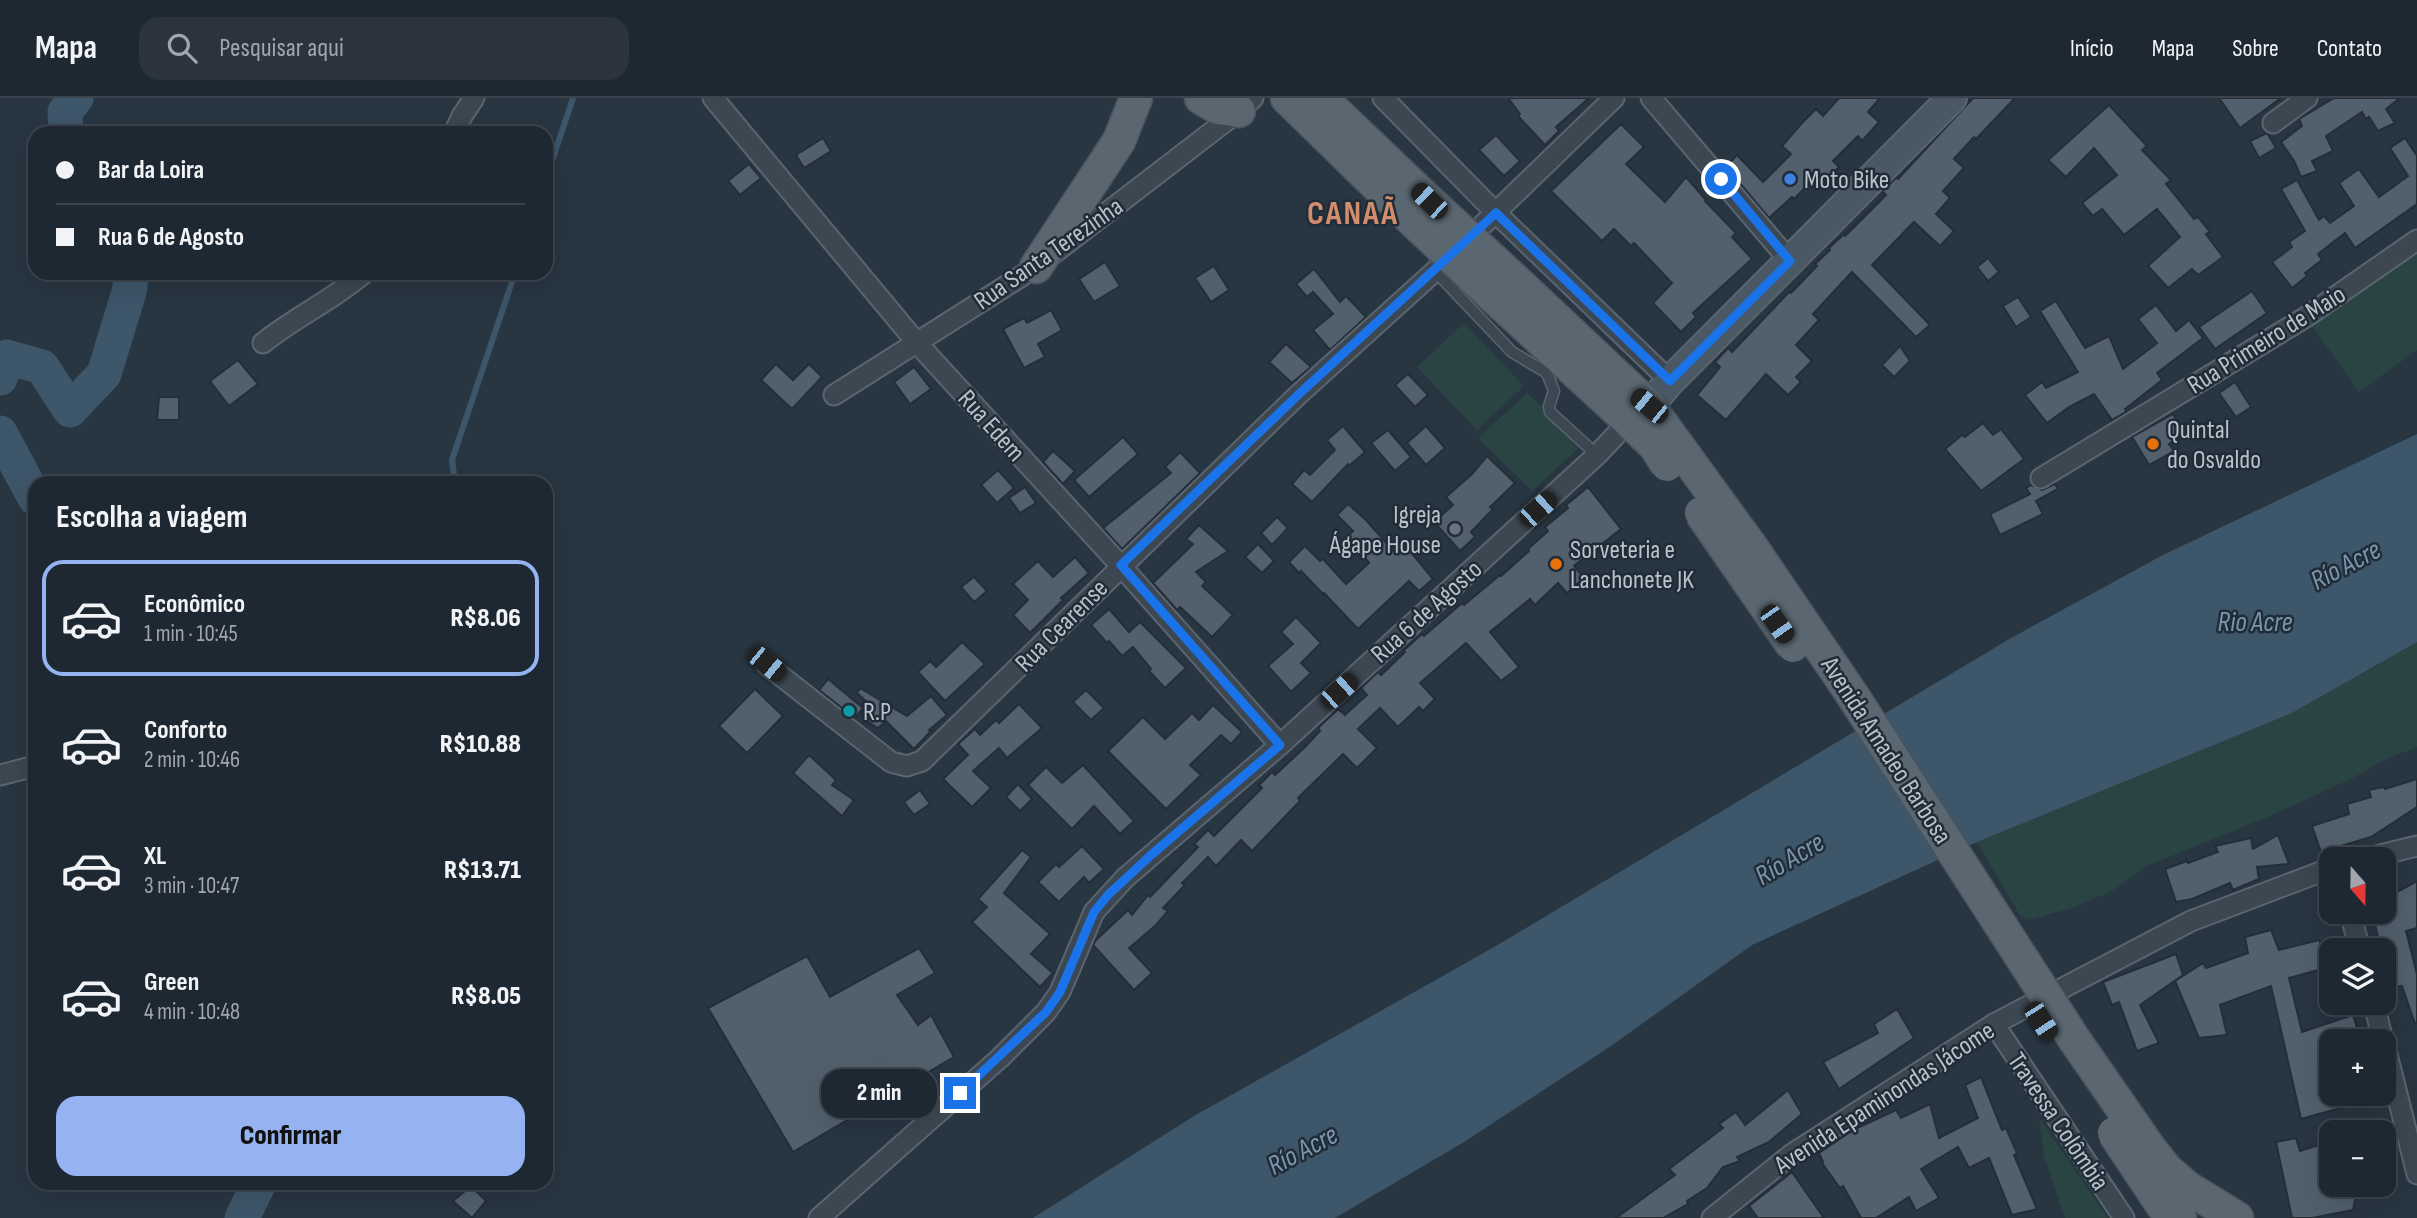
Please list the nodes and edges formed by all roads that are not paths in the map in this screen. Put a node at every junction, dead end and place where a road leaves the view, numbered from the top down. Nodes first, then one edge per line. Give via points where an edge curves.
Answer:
1 (474, 98) edge
2 (713, 98) edge
3 (1136, 98) edge
4 (1201, 98) edge
5 (1383, 98) edge
6 (1614, 98) edge
7 (1651, 98) edge
8 (1952, 98) edge
9 (2307, 98) edge
10 (1309, 103) edge
11 (1246, 105) edge
12 (2273, 123) dead end
13 (457, 126) edge
14 (1496, 213) junction
15 (2417, 240) edge
16 (1790, 261) junction
17 (1035, 267) junction
18 (1435, 271) junction
19 (356, 280) edge
20 (263, 342) dead end
21 (917, 342) junction
22 (1670, 381) junction
23 (834, 395) dead end
24 (1639, 413) junction
25 (1597, 455) junction
26 (2040, 478) dead end
27 (1121, 565) junction
28 (767, 664) dead end
29 (1280, 745) junction
30 (28, 768) edge
31 (0, 775) edge
32 (2417, 846) edge
33 (2396, 851) edge
34 (2319, 873) edge
35 (1994, 1024) junction
36 (2396, 1092) edge
37 (2417, 1174) edge
38 (2170, 1214) edge
39 (2230, 1215) edge
40 (819, 1218) edge
41 (1712, 1218) edge
42 (2124, 1218) edge

1 - 13 street
2 - 21 street, Rua Edem
3 - 17 main road via 1119,141
4 - 11 main road via 1218,108
5 - 14 street
6 - 14 street, Rua Cearense
7 - 16 street
8 - 16 street, Rua 6 de Agosto
9 - 12 street
10 - 24 main road, Avenida Amadeo Barbosa, bridge
11 - 17 street, Rua Santa Terezinha
14 - 18 street, Rua Cearense
14 - 22 street
15 - 26 street, Rua Primeiro de Maio via 2306,317
16 - 22 street, Rua 6 de Agosto
17 - 21 street, Rua Santa Terezinha
18 - 25 lane via 1513,352 1547,373 1554,391 1550,412
18 - 27 street, Rua Cearense
19 - 20 street
21 - 23 street, Rua Santa Terezinha
21 - 27 street, Rua Edem
22 - 24 street, Rua 6 de Agosto
24 - 25 street, Rua 6 de Agosto
24 - 38 main road, Avenida Amadeo Barbosa, bridge via 1655,446
24 - 39 main road, Avenida Amadeo Barbosa, bridge via 1753,549 2151,1150 2188,1188
25 - 29 street, Rua 6 de Agosto
27 - 28 street, Rua Cearense via 936,750 907,766 891,762
27 - 29 street, Rua Edem
29 - 40 street, Rua 6 de Agosto via 1108,895 1094,912 1060,992 1046,1012
30 - 31 street
32 - 33 street
34 - 35 street, Avenida Epaminondas Jácome via 2191,920
35 - 41 street, Avenida Epaminondas Jácome via 1792,1154
35 - 42 street, Travessa Colômbia
36 - 37 street

